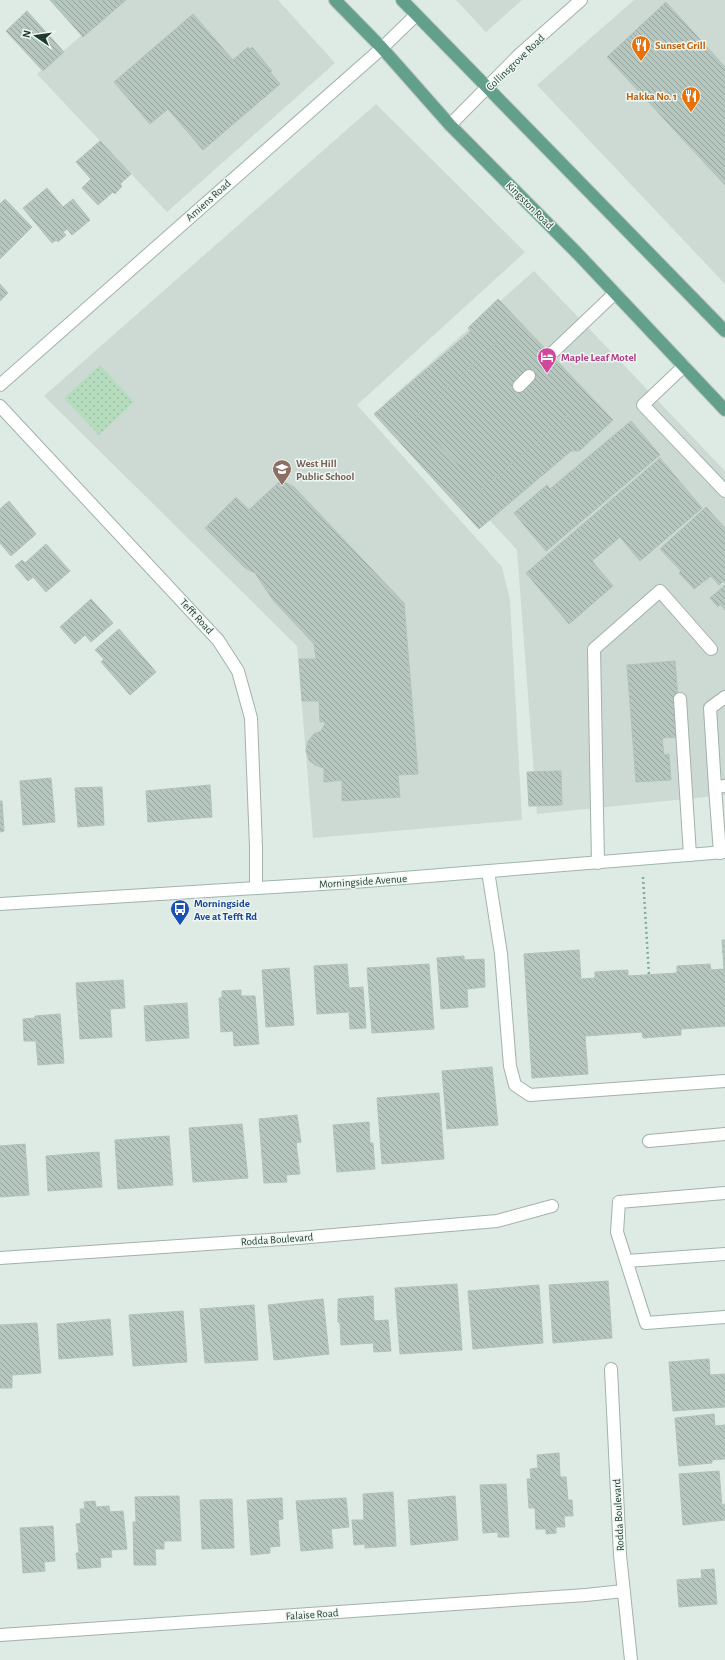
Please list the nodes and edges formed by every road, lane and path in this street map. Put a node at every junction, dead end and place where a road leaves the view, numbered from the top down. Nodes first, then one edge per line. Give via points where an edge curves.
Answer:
1 (335, 0) edge
2 (402, 0) edge
3 (582, 0) edge
4 (416, 15) junction
5 (382, 48) junction
6 (488, 87) junction
7 (450, 125) junction
8 (615, 293) junction
9 (725, 331) edge
10 (550, 355) dead end
11 (684, 366) junction
12 (529, 376) dead end
13 (0, 385) edge
14 (519, 386) dead end
15 (0, 406) edge
16 (725, 410) edge
17 (725, 491) edge
18 (711, 649) dead end
19 (725, 697) edge
20 (680, 699) dead end
21 (720, 787) edge
22 (722, 853) edge
23 (690, 855) junction
24 (642, 859) junction
25 (598, 863) junction
26 (488, 872) junction
27 (256, 888) junction
28 (0, 904) edge
29 (649, 975) dead end
30 (725, 1081) edge
31 (725, 1134) edge
32 (649, 1141) dead end
33 (725, 1193) edge
34 (552, 1206) dead end
35 (725, 1254) edge
36 (0, 1258) edge
37 (627, 1261) junction
38 (725, 1317) edge
39 (611, 1369) dead end
40 (623, 1591) junction
41 (0, 1635) edge
42 (631, 1660) edge

1 - 5 main road, Kingston Road
2 - 4 main road
3 - 6 street, Collinsgrove Road via 519,55
4 - 5 street, Amiens Road
4 - 6 main road
5 - 7 main road, Kingston Road
5 - 13 street, Amiens Road
6 - 7 street, Collinsgrove Road
6 - 9 main road
7 - 8 main road, Kingston Road
8 - 10 street
8 - 11 main road, Kingston Road
11 - 16 main road, Kingston Road
11 - 17 street via 643,405
12 - 14 street
15 - 27 street, Tefft Road via 218,640 238,671 251,718
18 - 25 street via 660,591 594,649
19 - 21 street via 710,708
20 - 23 street
21 - 22 street
22 - 23 street, Morningside Avenue
23 - 24 street, Morningside Avenue
24 - 25 street, Morningside Avenue
24 - 29 path
25 - 26 street, Morningside Avenue
26 - 27 street, Morningside Avenue
26 - 30 street via 501,954 510,1066 515,1085 530,1095
27 - 28 street, Morningside Avenue
31 - 32 street
33 - 37 street via 619,1202 617,1232
34 - 36 street, Rodda Boulevard via 497,1221 290,1239
35 - 37 street
37 - 38 street via 646,1323
39 - 40 street, Rodda Boulevard
40 - 41 street, Falaise Road
40 - 42 street, Rodda Boulevard

